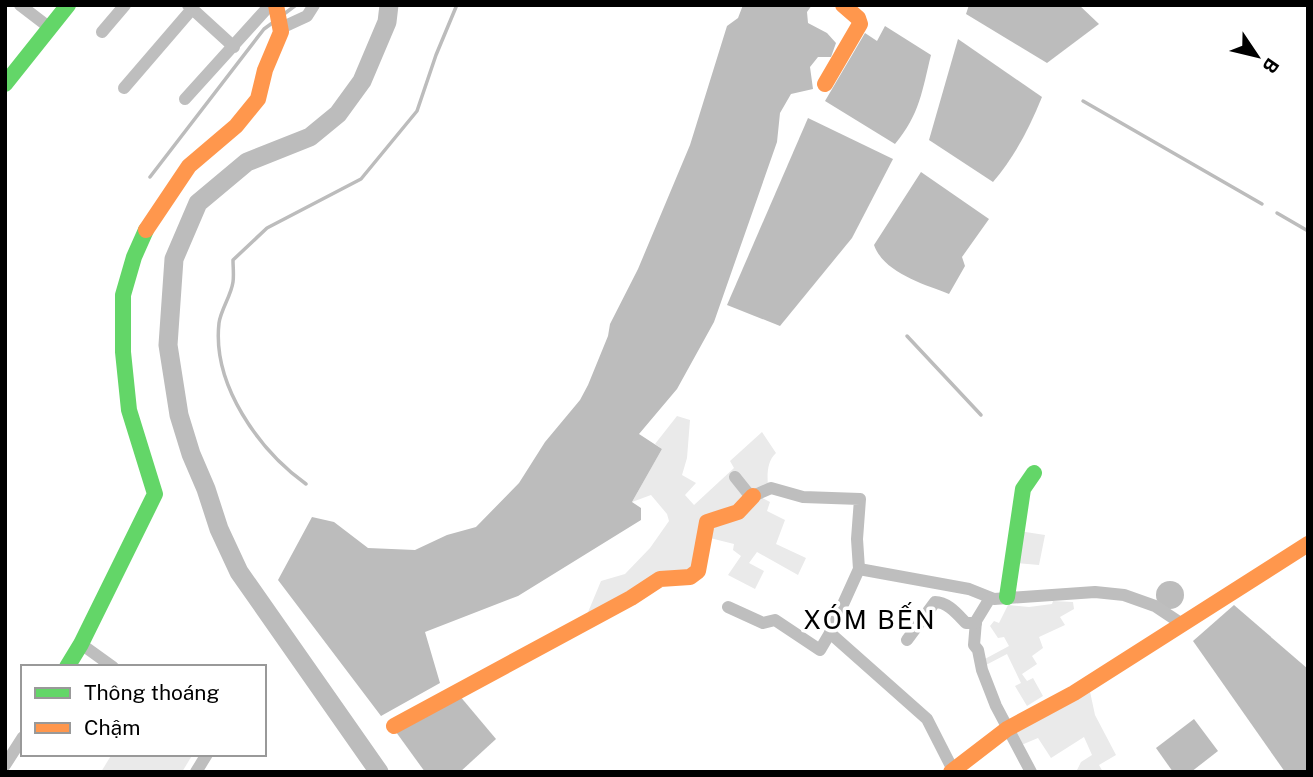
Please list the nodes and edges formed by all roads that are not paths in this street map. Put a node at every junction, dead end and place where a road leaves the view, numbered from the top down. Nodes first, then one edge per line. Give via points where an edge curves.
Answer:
1 (20, 5) edge
2 (68, 5) edge
3 (125, 5) edge
4 (314, 5) edge
5 (843, 5) edge
6 (190, 7) edge
7 (277, 16) edge
8 (50, 28) junction
9 (102, 32) dead end
10 (234, 47) junction
11 (5, 84) edge
12 (825, 84) dead end
13 (124, 88) dead end
14 (185, 99) dead end
15 (1034, 473) dead end
16 (735, 477) dead end
17 (753, 496) junction
18 (1308, 544) edge
19 (859, 569) junction
20 (1007, 597) junction
21 (990, 598) junction
22 (729, 607) dead end
23 (976, 623) junction
24 (1182, 624) junction
25 (830, 633) junction
26 (907, 640) dead end
27 (82, 644) junction
28 (68, 665) edge
29 (110, 665) edge
30 (394, 726) dead end
31 (1007, 729) junction
32 (21, 740) edge
33 (206, 756) edge
34 (5, 765) edge
35 (952, 771) edge
36 (196, 772) edge
37 (1031, 772) edge

1 - 8 street
2 - 8 street
3 - 9 street
4 - 7 street via 307,16
5 - 12 street via 860,24
6 - 10 street
6 - 13 street
7 - 10 street
7 - 27 street via 258,99 236,126 189,166 150,220 134,257 123,295 122,352 130,410 155,494
8 - 11 street
10 - 14 street
15 - 20 street via 1023,489
16 - 17 street
17 - 19 street via 771,488 803,498 860,499
17 - 30 street via 738,512 707,522 698,571 660,579
18 - 24 street
19 - 21 street via 970,589
19 - 25 street
20 - 21 street
20 - 24 street via 1124,595 1155,606
21 - 23 street
22 - 25 street via 763,623 775,620 820,650
23 - 26 street via 966,624 950,607 935,602
23 - 31 street via 974,645
24 - 31 street via 1074,693
25 - 35 street via 927,719
27 - 28 street
27 - 29 street
31 - 35 street
31 - 37 street
32 - 34 street
33 - 36 street

